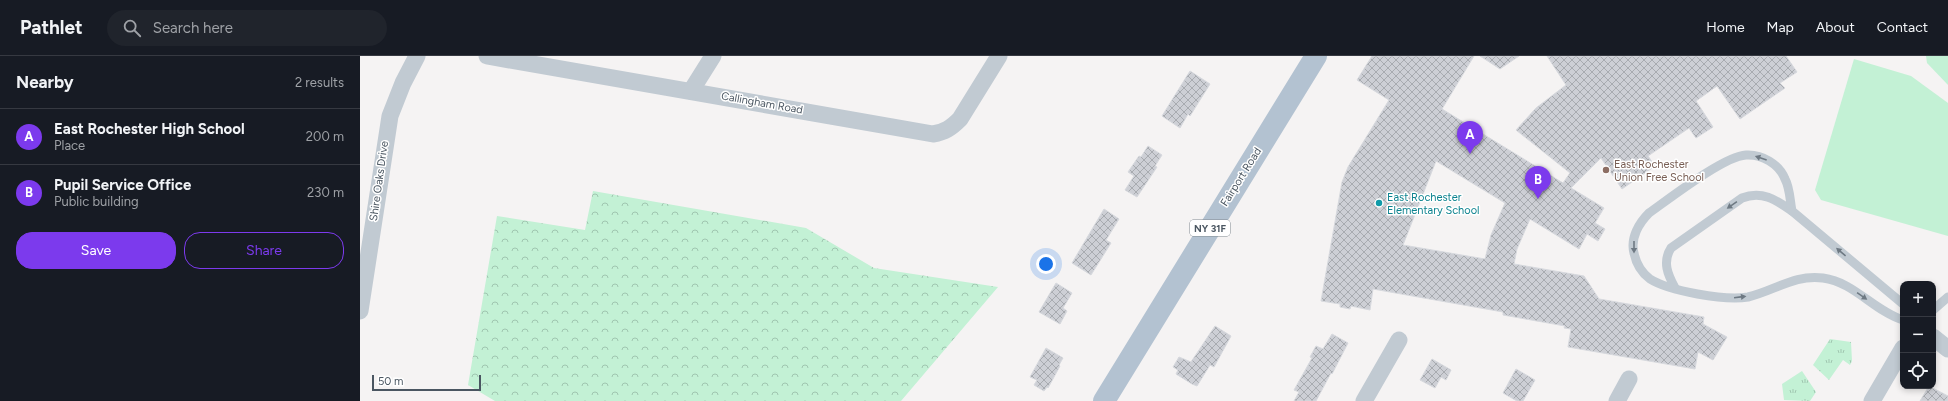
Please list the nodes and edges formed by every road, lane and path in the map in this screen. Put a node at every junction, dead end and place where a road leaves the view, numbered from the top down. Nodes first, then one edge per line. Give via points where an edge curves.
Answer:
1 (418, 56) edge
2 (487, 56) edge
3 (713, 56) edge
4 (999, 56) edge
5 (1316, 56) edge
6 (691, 91) junction
7 (1792, 212) junction
8 (1675, 288) junction
9 (1948, 297) edge
10 (1900, 302) edge
11 (1936, 307) edge
12 (360, 311) edge
13 (1900, 319) edge
14 (1936, 339) edge
15 (1399, 340) dead end
16 (1948, 349) edge
17 (1900, 353) edge
18 (1629, 379) dead end
19 (1104, 401) edge
20 (1364, 401) edge
21 (1617, 401) edge
22 (1872, 401) edge

1 - 12 street, Shire Oaks Drive via 403,83 390,116
2 - 6 street, Callingham Road
3 - 6 street
4 - 6 street, Callingham Road via 960,119 952,128 933,134
5 - 19 main road, Fairport Road / NY 31F
7 -> 8 lane via 1769,197 1750,195 1742,198 1671,248 1666,266
7 -> 8 lane via 1786,179 1777,166 1763,158 1745,155 1721,164 1649,212 1635,234 1634,253 1642,271 1649,278
10 -> 7 lane
8 -> 13 lane via 1720,298 1735,298 1801,278 1824,278 1851,288
9 - 11 lane
14 - 16 street
15 - 20 street
17 - 22 street
18 - 21 street

